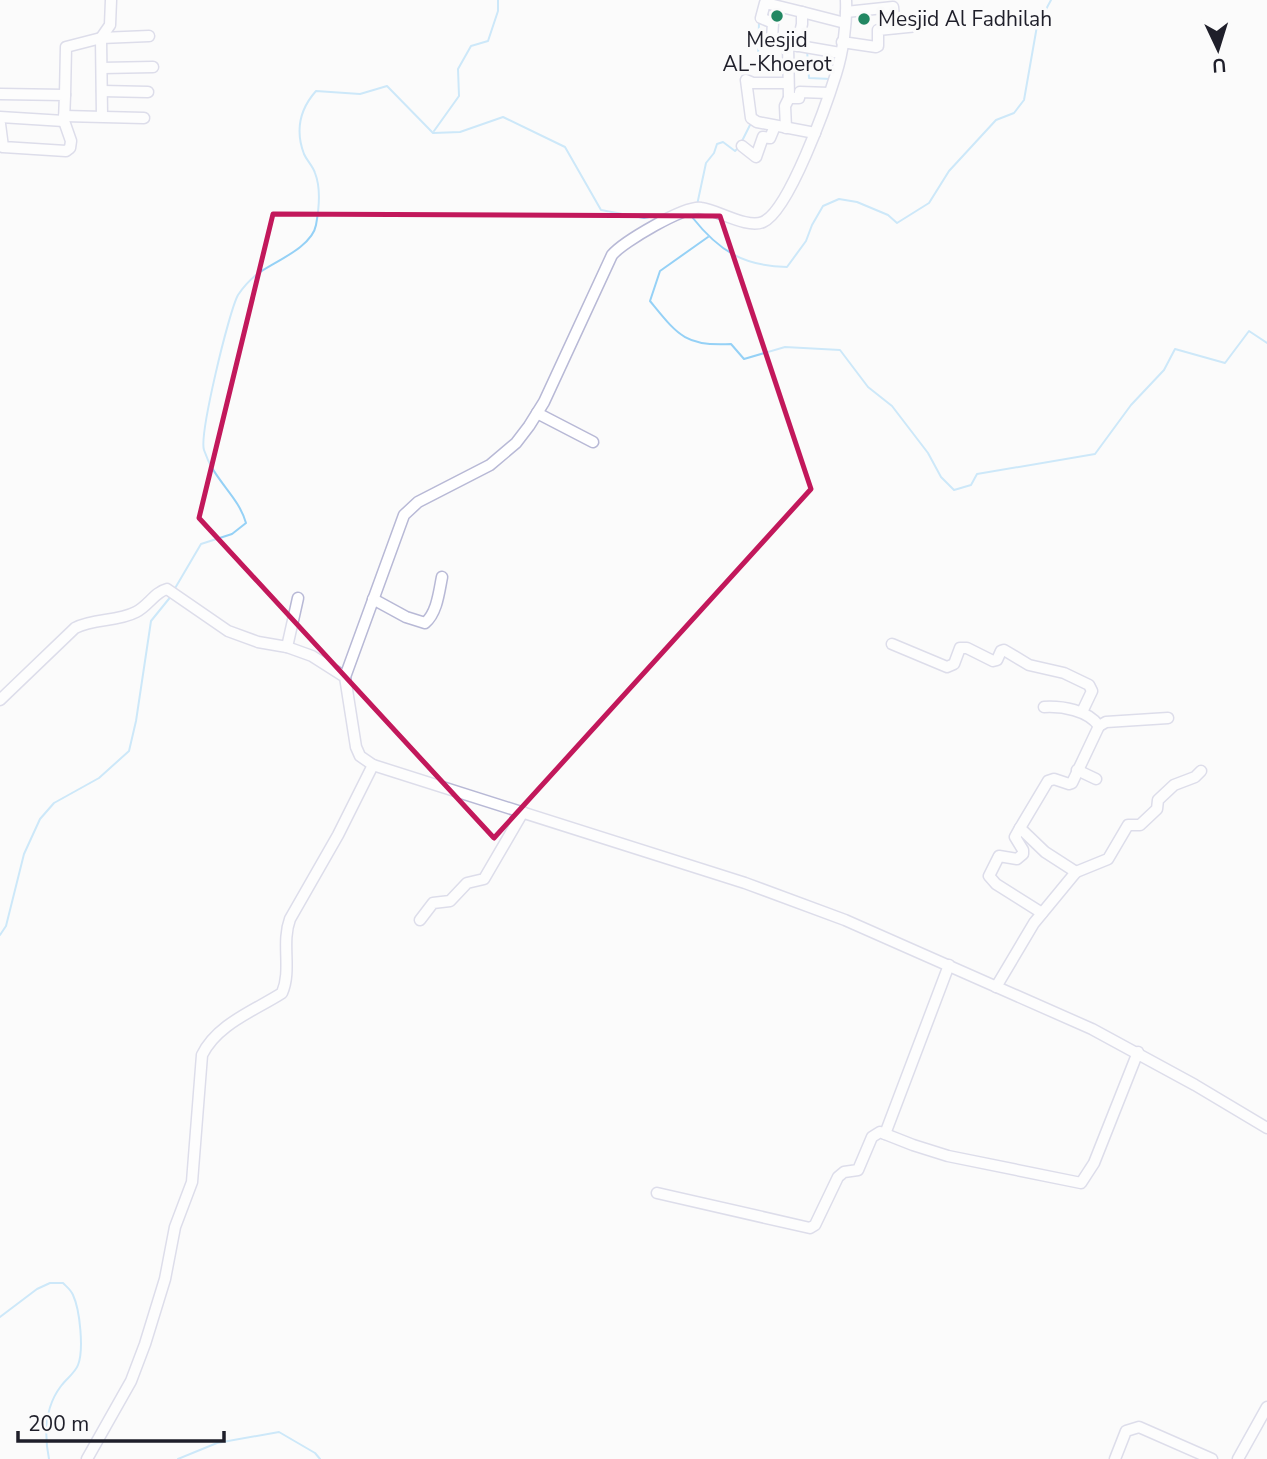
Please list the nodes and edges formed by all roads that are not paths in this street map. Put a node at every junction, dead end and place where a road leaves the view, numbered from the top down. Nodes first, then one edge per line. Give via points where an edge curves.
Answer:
1 (111, 0) edge
2 (846, 0) edge
3 (765, 1) edge
4 (797, 7) edge
5 (846, 18) junction
6 (918, 26) dead end
7 (895, 28) junction
8 (149, 36) dead end
9 (102, 38) junction
10 (792, 45) junction
11 (841, 47) junction
12 (153, 67) dead end
13 (102, 68) junction
14 (788, 83) junction
15 (102, 91) junction
16 (148, 92) dead end
17 (829, 93) junction
18 (0, 94) edge
19 (65, 95) junction
20 (789, 98) junction
21 (102, 116) junction
22 (0, 117) edge
23 (144, 118) dead end
24 (64, 119) junction
25 (0, 124) edge
26 (780, 127) junction
27 (813, 132) junction
28 (742, 146) dead end
29 (537, 413) junction
30 (593, 442) dead end
31 (442, 577) dead end
32 (298, 598) dead end
33 (373, 599) junction
34 (892, 644) dead end
35 (287, 647) junction
36 (345, 677) junction
37 (0, 700) edge
38 (1044, 708) dead end
39 (1082, 712) junction
40 (1168, 718) dead end
41 (1099, 726) junction
42 (373, 765) junction
43 (1077, 769) junction
44 (1201, 771) dead end
45 (1096, 779) dead end
46 (523, 812) junction
47 (1020, 828) junction
48 (1076, 872) junction
49 (1042, 913) junction
50 (420, 920) dead end
51 (949, 965) junction
52 (996, 987) junction
53 (1138, 1052) junction
54 (1267, 1128) edge
55 (885, 1134) junction
56 (657, 1194) dead end
57 (1267, 1407) edge
58 (87, 1459) edge
59 (1115, 1459) edge
60 (1212, 1459) edge
61 (1238, 1459) edge

1 - 9 street via 110,25
2 - 5 street
3 - 4 street
3 - 10 street via 761,18 774,23 772,39
4 - 5 street
4 - 10 street via 802,24
5 - 7 street via 893,7
5 - 11 street
6 - 7 street
7 - 11 street via 878,30 877,47
8 - 9 street
9 - 13 street
9 - 19 street via 66,48
10 - 11 street
10 - 14 street
11 - 17 street
12 - 13 street
13 - 15 street
14 - 20 street
14 - 26 street via 746,80 752,119
15 - 16 street
15 - 21 street
17 - 20 street via 800,92 800,98
17 - 27 street
18 - 19 street
19 - 24 street
20 - 26 street
21 - 23 street
21 - 24 street
22 - 24 street
24 - 25 street via 71,141 67,151 3,147
26 - 27 street
26 - 28 street via 770,138 764,137 756,157
27 - 29 street via 799,172 765,221 749,223 698,207 612,254
29 - 30 street
29 - 33 street via 516,443 490,465 418,502 404,515
31 - 33 street via 435,607 425,623
32 - 35 street
33 - 36 street
34 - 39 street via 947,667 954,664 960,648 993,661 1004,650 1029,666 1064,673 1091,687
35 - 36 street
35 - 37 street via 236,634 174,593 161,591 139,611 75,628
36 - 42 street via 356,747
38 - 39 street
39 - 41 street
40 - 41 street
41 - 43 street
42 - 46 street
42 - 58 street via 290,919 282,993 221,1031 202,1055 192,1182 175,1227 161,1292 131,1381
43 - 45 street
43 - 47 street via 1070,784 1054,779 1046,782
44 - 48 street via 1174,785 1140,825 1128,825 1108,859
46 - 50 street via 484,879 467,883 450,901 433,903
46 - 51 street via 745,883
47 - 48 street
47 - 49 street via 1014,837 1023,855 1017,859 999,856 989,876
48 - 49 street
49 - 52 street
51 - 52 street
51 - 55 street
52 - 53 street
53 - 54 street
53 - 55 street via 1094,1163 1081,1182 948,1156
55 - 56 street via 872,1137 859,1170 840,1174 810,1228
57 - 61 street
59 - 60 street via 1126,1431 1139,1427

